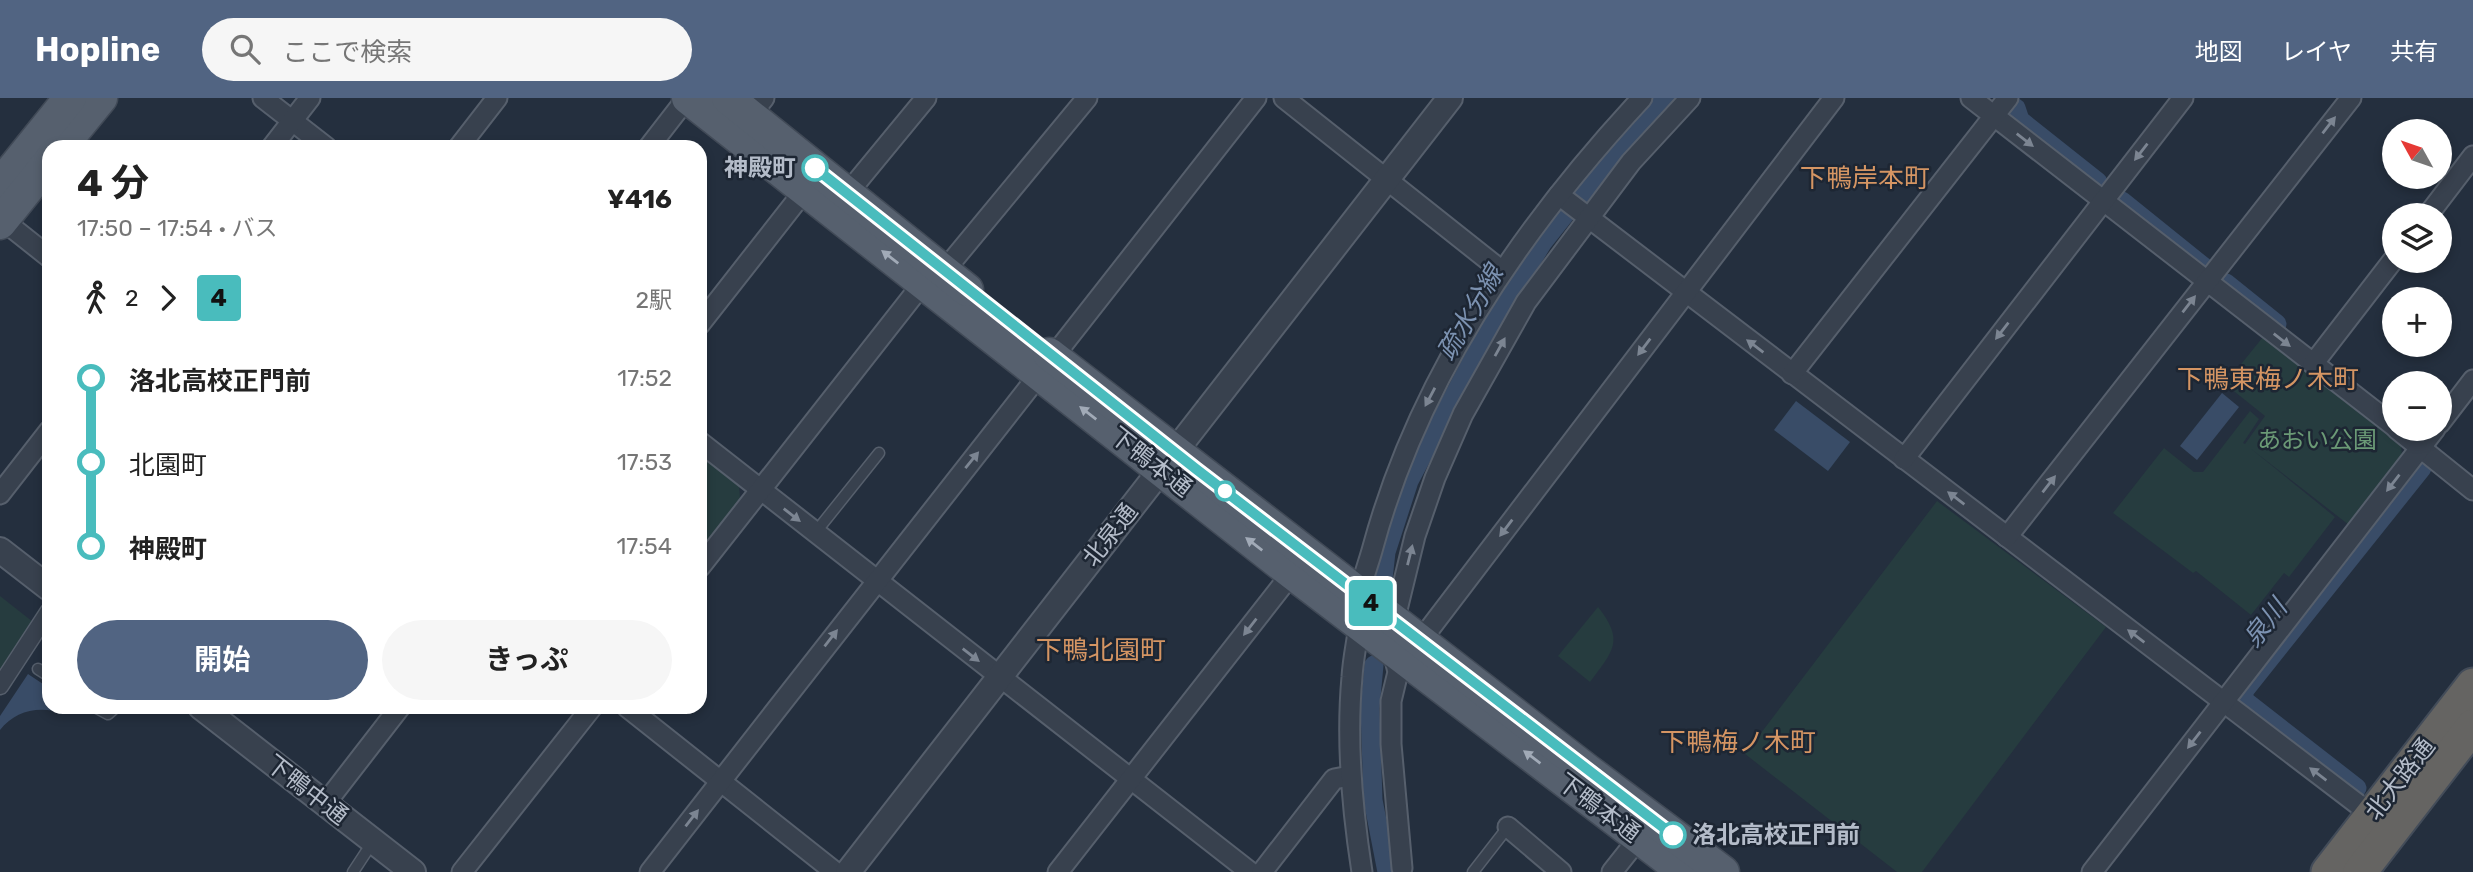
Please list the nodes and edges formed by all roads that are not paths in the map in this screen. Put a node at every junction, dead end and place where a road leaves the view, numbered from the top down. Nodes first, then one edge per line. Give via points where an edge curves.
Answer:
1 (101, 98) edge
2 (263, 98) edge
3 (310, 98) edge
4 (497, 98) edge
5 (688, 98) edge
6 (926, 98) edge
7 (1087, 98) edge
8 (1256, 98) edge
9 (1284, 98) edge
10 (1450, 98) edge
11 (1642, 98) edge
12 (1690, 98) edge
13 (1834, 98) edge
14 (1972, 98) edge
15 (2008, 98) edge
16 (2183, 98) edge
17 (2351, 98) edge
18 (71, 110) edge
19 (744, 112) edge
20 (1994, 116) junction
21 (292, 121) junction
22 (43, 140) edge
23 (63, 140) edge
24 (277, 140) edge
25 (317, 140) edge
26 (464, 140) edge
27 (655, 140) edge
28 (42, 141) edge
29 (2473, 156) edge
30 (42, 170) edge
31 (1387, 180) junction
32 (0, 185) edge
33 (805, 190) junction
34 (1559, 195) junction
35 (2103, 200) junction
36 (840, 203) junction
37 (2437, 203) edge
38 (1587, 218) junction
39 (1, 220) edge
40 (42, 252) edge
41 (1502, 271) junction
42 (2383, 273) edge
43 (933, 277) junction
44 (2207, 281) junction
45 (1686, 293) junction
46 (707, 315) edge
47 (2313, 363) junction
48 (1047, 366) junction
49 (1792, 374) junction
50 (2473, 380) edge
51 (2452, 407) edge
52 (2382, 418) edge
53 (42, 440) edge
54 (2413, 441) edge
55 (2426, 441) edge
56 (707, 447) edge
57 (2421, 447) junction
58 (879, 453) dead end
59 (1904, 459) junction
60 (1168, 461) junction
61 (760, 489) junction
62 (2473, 490) edge
63 (0, 494) edge
64 (815, 533) junction
65 (2007, 537) junction
66 (0, 550) edge
67 (707, 558) edge
68 (1292, 573) junction
69 (876, 581) junction
70 (42, 583) edge
71 (1359, 610) junction
72 (42, 622) edge
73 (1402, 649) junction
74 (38, 669) dead end
75 (42, 672) edge
76 (999, 678) junction
77 (2473, 685) edge
78 (0, 686) edge
79 (2223, 702) junction
80 (213, 714) edge
81 (395, 714) edge
82 (586, 714) edge
83 (636, 714) edge
84 (2473, 726) edge
85 (1350, 776) junction
86 (1131, 779) junction
87 (721, 780) junction
88 (325, 804) junction
89 (2372, 815) junction
90 (1508, 827) joint
91 (1646, 829) junction
92 (373, 841) junction
93 (1403, 870) edge
94 (1477, 871) edge
95 (354, 872) edge
96 (413, 872) edge
97 (462, 872) edge
98 (650, 872) edge
99 (835, 872) edge
100 (848, 872) edge
101 (1058, 872) edge
102 (1250, 872) edge
103 (1262, 872) edge
104 (1362, 872) edge
105 (1561, 872) edge
106 (1612, 872) edge
107 (1684, 872) edge
108 (1723, 872) edge
109 (2092, 872) edge
110 (2328, 872) edge
111 (2360, 872) edge

1 - 18 main road
2 - 21 street
3 - 21 street
4 - 26 street
5 - 19 main road, 下鴨本通
5 - 27 street
6 - 36 street
7 - 43 street
8 - 48 street
9 - 31 street
10 - 31 street, 北泉通
11 - 34 street
12 - 38 street
13 - 45 street
14 - 20 street
15 - 20 street
16 -> 35 street
44 -> 17 street
18 - 22 main road
18 - 23 main road
19 - 33 main road, 下鴨本通
19 - 36 main road, 下鴨本通
20 -> 35 street
20 - 49 street
21 - 24 street
21 - 25 street
28 - 32 main road
29 - 37 street
30 - 39 main road
31 - 41 street
31 - 60 street, 北泉通
33 - 36 main road, 下鴨本通
33 - 46 street
34 - 38 street
34 - 41 street
35 - 44 street
35 -> 59 street
36 - 43 main road, 下鴨本通
38 - 45 street
73 -> 38 street via 1415,536 1435,478 1463,414 1526,302
39 - 40 street
41 -> 71 street via 1416,423 1386,497
42 - 47 street
43 - 48 main road, 下鴨本通
43 - 61 street
44 -> 47 street
65 -> 44 street
49 -> 45 street
45 -> 73 street
47 - 52 street
48 - 60 main road, 下鴨本通
69 -> 48 street
49 - 59 street
50 - 51 street
53 - 63 street
54 - 57 street
55 - 57 street
56 - 61 street
57 - 62 street
57 -> 79 street
58 - 64 lane
65 -> 59 street
68 -> 60 main road, 下鴨本通
60 - 71 main road, 下鴨本通
60 - 76 street, 北泉通
61 -> 64 street
61 - 67 street
64 - 69 street
79 -> 65 street
66 - 70 street
68 - 71 main road, 下鴨本通
68 -> 86 street
69 -> 76 street
87 -> 69 street
71 - 73 main road, 下鴨本通
71 - 85 street
72 - 78 street
73 - 91 main road, 下鴨本通
73 - 93 street via 1391,701 1391,744
74 - 75 lane
76 - 86 street
76 - 100 street, 北泉通
77 - 89 highway, 北大路通
89 -> 79 street
79 -> 109 street
80 - 88 street, 下鴨中通
81 - 88 street
82 - 97 street
83 - 87 street
84 - 111 highway, 北大路通
85 - 103 street via 1334,779
85 - 104 street
86 - 101 street
86 - 102 street
98 -> 87 street
87 - 99 street
88 - 92 street, 下鴨中通
89 - 110 highway, 北大路通
90 - 94 lane
90 - 105 street
91 - 106 street
91 - 107 main road, 下鴨本通
91 - 108 main road, 下鴨本通
92 - 95 lane
92 - 96 street, 下鴨中通

